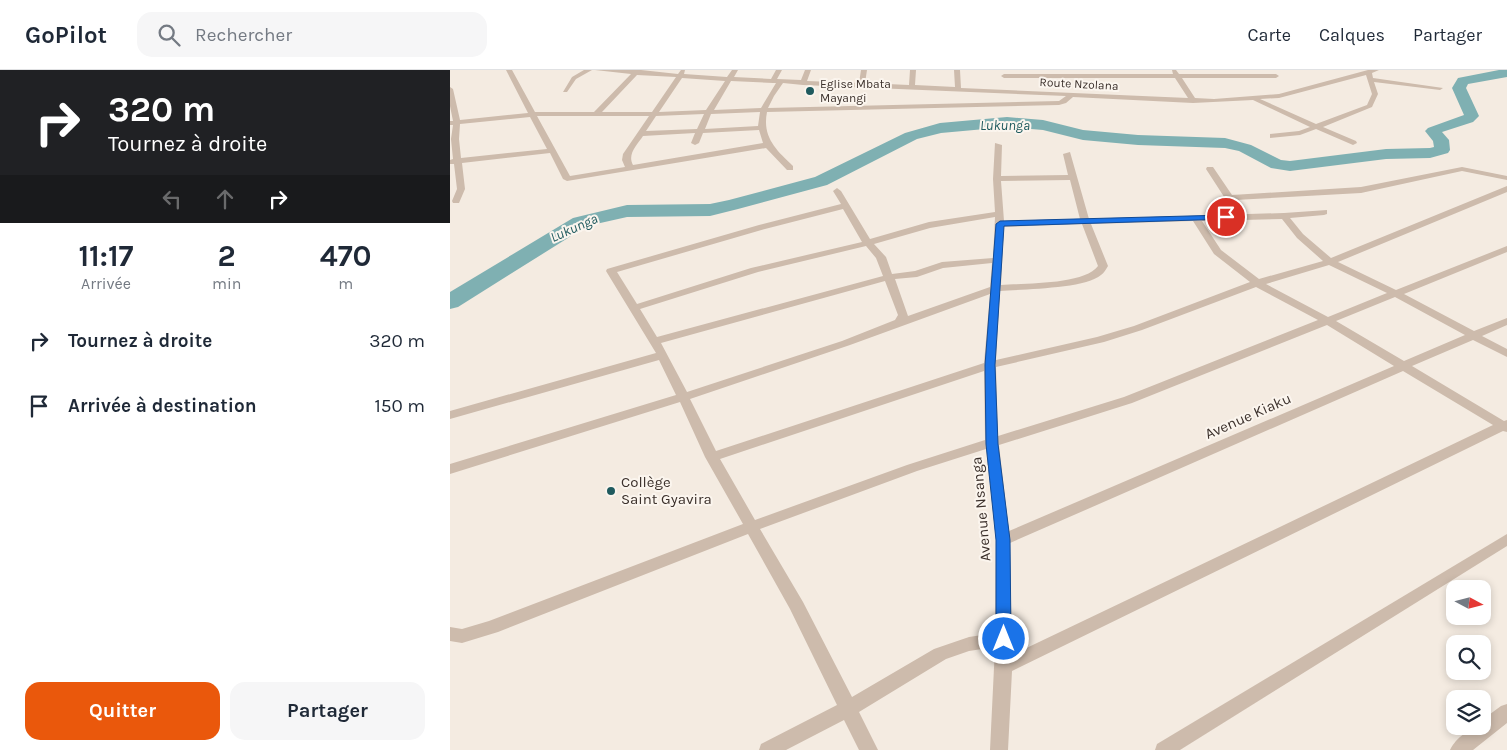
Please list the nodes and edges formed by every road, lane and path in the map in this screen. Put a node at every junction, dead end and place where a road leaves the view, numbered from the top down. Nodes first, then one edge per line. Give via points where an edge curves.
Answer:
1 (509, 70) edge
2 (589, 70) edge
3 (598, 70) edge
4 (605, 70) edge
5 (735, 70) edge
6 (780, 70) edge
7 (808, 70) edge
8 (864, 70) edge
9 (913, 70) edge
10 (957, 70) edge
11 (1269, 70) edge
12 (637, 71) edge
13 (1372, 71) edge
14 (682, 73) edge
15 (1003, 73) edge
16 (1097, 73) edge
17 (1175, 73) edge
18 (1276, 76) junction
19 (729, 79) junction
20 (1372, 80) junction
21 (777, 81) junction
22 (1284, 81) dead end
23 (1106, 82) dead end
24 (804, 83) junction
25 (862, 85) junction
26 (1291, 86) dead end
27 (912, 87) junction
28 (1440, 88) dead end
29 (450, 89) edge
30 (958, 89) junction
31 (565, 91) dead end
32 (1002, 91) junction
33 (1298, 92) junction
34 (1071, 95) junction
35 (1254, 99) junction
36 (1193, 100) junction
37 (998, 103) junction
38 (763, 111) junction
39 (708, 112) junction
40 (534, 114) junction
41 (596, 114) junction
42 (652, 114) junction
43 (454, 123) edge
44 (1318, 126) junction
45 (762, 128) junction
46 (700, 131) junction
47 (638, 134) junction
48 (1273, 136) dead end
49 (694, 143) dead end
50 (1353, 143) dead end
51 (768, 145) junction
52 (998, 145) dead end
53 (551, 150) junction
54 (1067, 154) dead end
55 (454, 162) edge
56 (630, 168) junction
57 (790, 168) dead end
58 (1210, 169) dead end
59 (1073, 177) junction
60 (1507, 178) edge
61 (997, 179) junction
62 (1507, 189) edge
63 (837, 190) dead end
64 (455, 198) edge
65 (1229, 198) junction
66 (845, 206) junction
67 (1324, 212) dead end
68 (1284, 216) junction
69 (1241, 217) junction
70 (1196, 218) junction
71 (1000, 219) junction
72 (1085, 221) junction
73 (868, 243) junction
74 (1507, 249) edge
75 (998, 260) junction
76 (1330, 262) junction
77 (889, 277) junction
78 (1257, 283) junction
79 (997, 288) junction
80 (1397, 294) junction
81 (634, 308) junction
82 (1328, 321) junction
83 (1507, 321) edge
84 (900, 322) junction
85 (1473, 335) junction
86 (654, 341) junction
87 (1507, 354) edge
88 (663, 355) junction
89 (990, 365) junction
90 (1401, 366) junction
91 (684, 397) junction
92 (450, 415) edge
93 (1506, 426) edge
94 (992, 444) junction
95 (712, 457) junction
96 (450, 469) edge
97 (751, 525) junction
98 (1507, 539) edge
99 (1003, 540) junction
100 (450, 634) edge
101 (1004, 639) junction
102 (1004, 667) junction
103 (848, 709) junction
104 (1507, 712) edge
105 (768, 750) edge
106 (869, 750) edge
107 (999, 750) edge
108 (1164, 750) edge
109 (1459, 750) edge

1 - 40 street
2 - 31 street via 574,78
3 - 4 street, Route Nzolana
4 - 12 street, Route Nzolana
5 - 19 street
6 - 21 street
7 - 24 street
8 - 25 street
9 - 27 street
10 - 30 street
11 - 18 street
12 - 14 street, Route Nzolana
12 - 41 street
13 - 20 street
13 - 33 street, Route Nzolana
14 - 19 street, Route Nzolana
14 - 42 street
15 - 16 street
15 - 32 street
16 - 17 street
16 - 23 street
17 - 18 street
17 - 36 street
18 - 22 street
19 - 21 street, Route Nzolana
19 - 39 street
20 - 28 street
20 - 44 street via 1375,94 1370,106
21 - 24 street, Route Nzolana
21 - 38 street
24 - 25 street, Route Nzolana
25 - 27 street, Route Nzolana
26 - 33 street
27 - 30 street, Route Nzolana
29 - 43 street
30 - 32 street, Route Nzolana
32 - 34 street, Route Nzolana
32 - 37 street
33 - 35 street, Route Nzolana
34 - 36 street, Route Nzolana
34 - 37 street via 1059,103
35 - 36 street, Route Nzolana
35 - 44 street
37 - 38 street
38 - 39 street
38 - 45 street
39 - 42 street
39 - 46 street
40 - 41 street
40 - 43 street
40 - 53 street
41 - 42 street
42 - 47 street
43 - 55 street
44 - 48 street
44 - 50 street
45 - 46 street
45 - 51 street
46 - 47 street
46 - 49 street
47 - 56 street via 627,154
51 - 56 street
51 - 57 street
52 - 61 street, Avenue Nsanga
53 - 55 street
53 - 56 street via 567,179
54 - 59 street
55 - 64 street via 461,188
58 - 65 street
59 - 61 street
59 - 72 street
60 - 65 street via 1462,169 1361,190
61 - 71 street, Avenue Nsanga
62 - 76 street
63 - 66 street
65 - 69 street
66 - 73 street
66 - 81 street via 611,271
67 - 68 street
68 - 69 street
68 - 76 street via 1300,236
69 - 70 street
70 - 72 street
70 - 78 street via 1217,252
71 - 72 street
71 - 73 street via 947,221
71 - 75 street, Avenue Nsanga
72 - 79 street via 1103,266 1098,273 1063,283
73 - 77 street via 881,257
73 - 81 street via 755,270
74 - 80 street
75 - 77 street via 942,265 918,274
75 - 79 street, Avenue Nsanga
76 - 78 street
76 - 80 street
77 - 84 street via 903,315
77 - 86 street
78 - 82 street
78 - 89 street via 1100,340
79 - 84 street
79 - 89 street, Avenue Nsanga
80 - 82 street
80 - 85 street
81 - 86 street
82 - 90 street
82 - 94 street via 1128,400
83 - 85 street, Avenue Kiaku
84 - 91 street
85 - 87 street
85 - 90 street, Avenue Kiaku
86 - 88 street
88 - 91 street
88 - 92 street
89 - 94 street, Avenue Nsanga
89 - 95 street
90 - 93 street
90 - 99 street, Avenue Kiaku
91 - 95 street
91 - 96 street
93 - 102 street
94 - 97 street via 914,467
94 - 99 street, Avenue Nsanga
95 - 97 street
97 - 100 street via 492,628 462,636
97 - 103 street
98 - 108 street
99 - 101 street, Avenue Nsanga
101 - 102 street, Avenue Nsanga
101 - 103 street via 969,644 940,654
102 - 107 street, Avenue Nsanga
103 - 105 street
103 - 106 street
104 - 109 street

